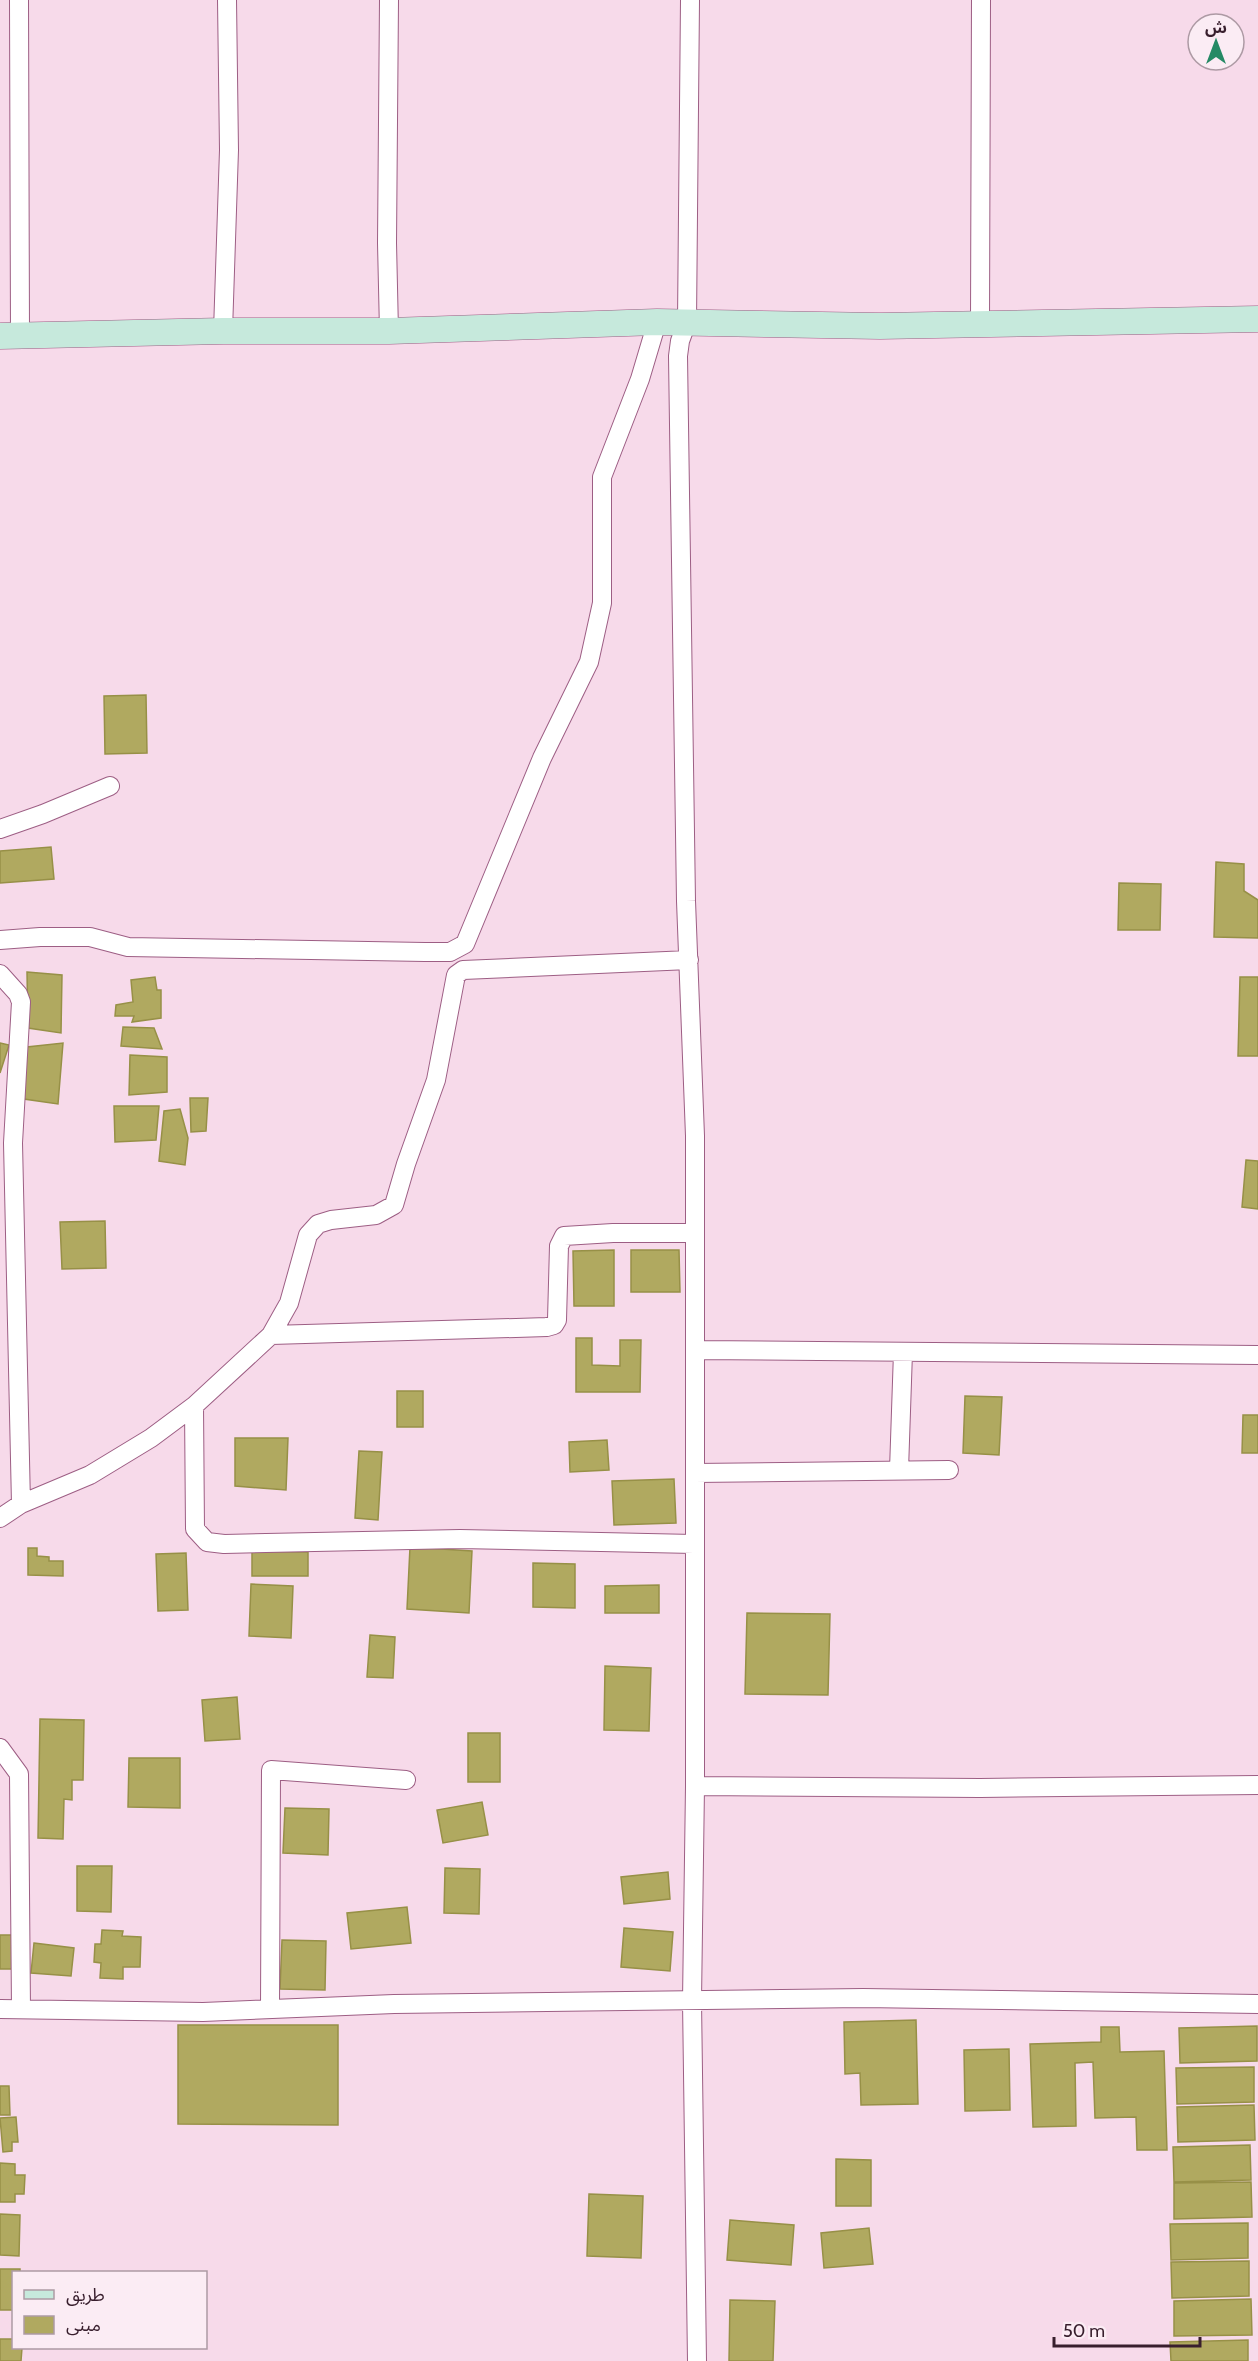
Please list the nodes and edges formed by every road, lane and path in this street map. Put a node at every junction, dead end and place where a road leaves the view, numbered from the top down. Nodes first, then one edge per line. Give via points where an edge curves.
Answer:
1 (18, 0) edge
2 (227, 0) edge
3 (389, 0) edge
4 (690, 0) edge
5 (981, 0) edge
6 (1258, 319) edge
7 (657, 322) junction
8 (687, 322) junction
9 (980, 324) junction
10 (223, 331) junction
11 (389, 331) junction
12 (10, 335) edge
13 (110, 786) dead end
14 (0, 829) edge
15 (0, 940) edge
16 (689, 960) junction
17 (0, 975) edge
18 (694, 1233) junction
19 (271, 1335) junction
20 (695, 1350) junction
21 (903, 1352) junction
22 (1258, 1355) edge
23 (194, 1406) junction
24 (899, 1470) junction
25 (948, 1470) dead end
26 (695, 1473) junction
27 (21, 1504) junction
28 (0, 1518) edge
29 (694, 1544) junction
30 (0, 1748) edge
31 (406, 1780) dead end
32 (1258, 1785) edge
33 (695, 1786) junction
34 (692, 2001) junction
35 (1258, 2004) edge
36 (0, 2009) edge
37 (270, 2009) junction
38 (21, 2010) junction
39 (697, 2361) edge

1 - 12 street
2 - 10 street via 229,150
3 - 11 street
4 - 8 street
5 - 9 street
6 - 9 main road
7 - 8 main road
7 - 11 main road
7 - 15 street via 640,379 602,477 602,603 589,662 542,758 465,944 450,952 425,952 128,947 90,937
8 - 9 main road
8 - 16 street via 678,356
10 - 11 main road
10 - 12 main road
13 - 14 street
16 - 18 street
16 - 19 street via 463,970 456,975 436,1080 394,1205 376,1215 318,1224 308,1235 289,1303
17 - 27 street via 21,1002 13,1143
18 - 19 street via 564,1236 559,1246 557,1320 547,1327
18 - 20 street
19 - 23 street
20 - 21 street
20 - 26 street
21 - 22 street
21 - 24 street
23 - 27 street via 90,1475
23 - 29 street via 195,1529 207,1542 460,1539
24 - 25 street
24 - 26 street
26 - 29 street
27 - 28 street
29 - 33 street
30 - 38 street via 19,1774
31 - 37 street via 271,1770
32 - 33 street
33 - 34 street
34 - 35 street via 863,1998
34 - 37 street
34 - 39 street
36 - 38 street
37 - 38 street

